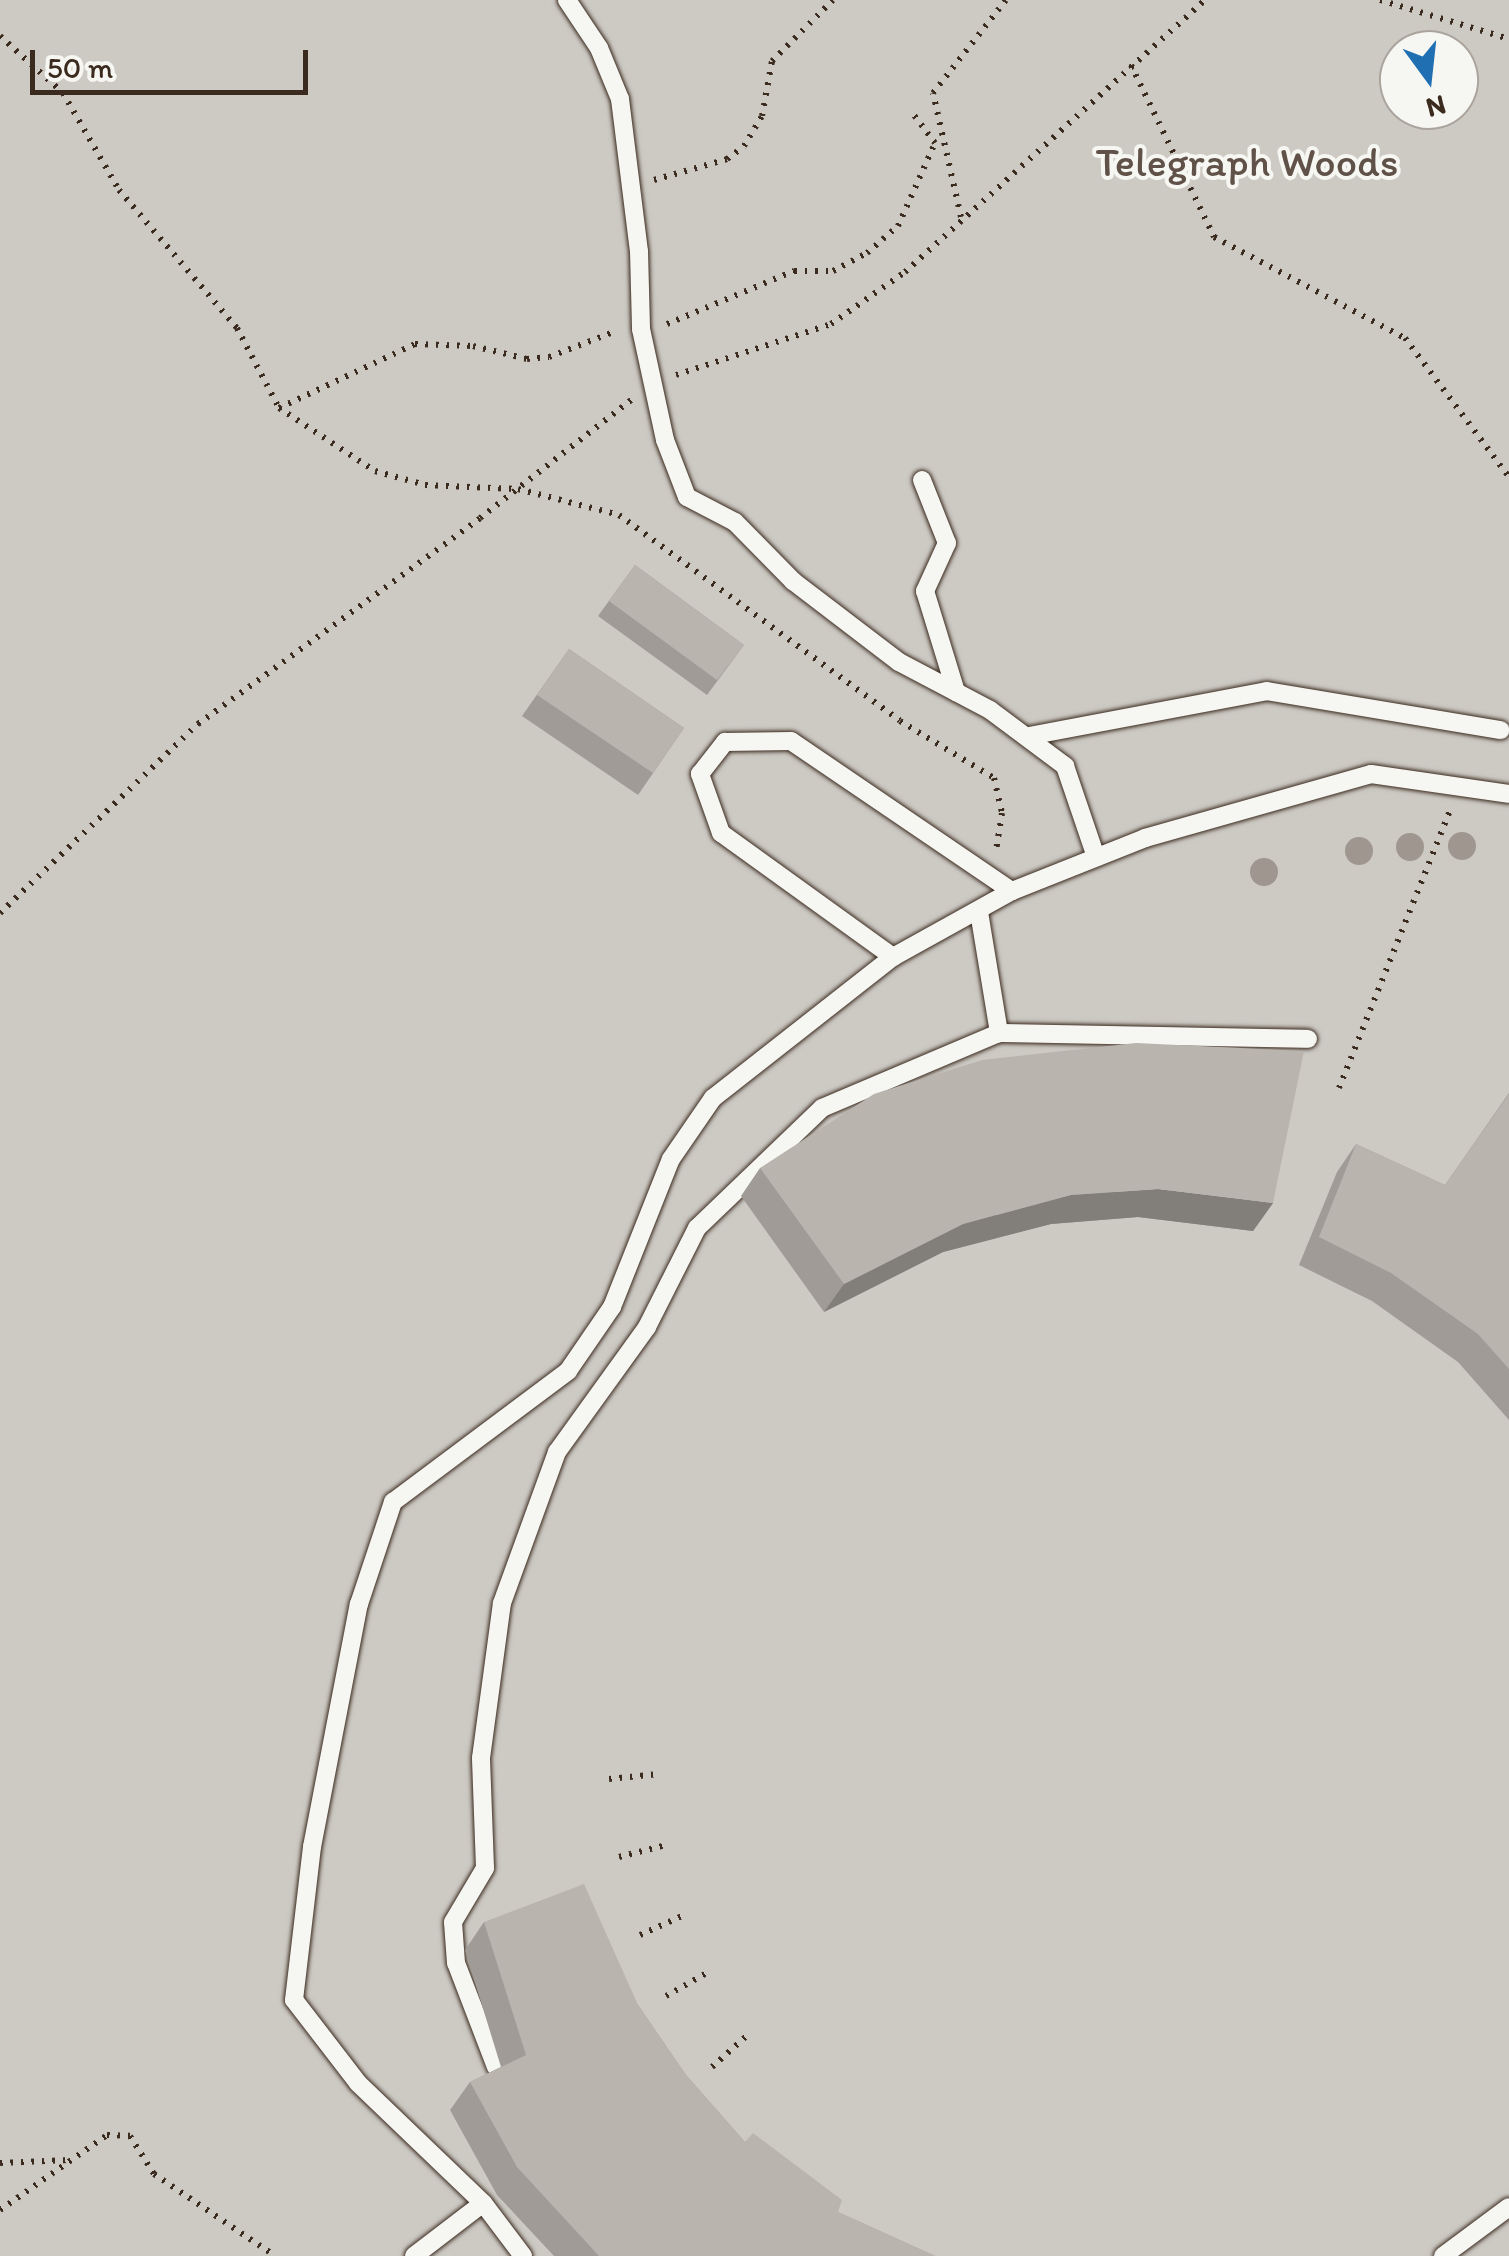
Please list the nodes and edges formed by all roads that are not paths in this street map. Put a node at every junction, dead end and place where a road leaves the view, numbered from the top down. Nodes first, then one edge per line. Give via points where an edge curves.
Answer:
1 (567, 0) edge
2 (922, 480) dead end
3 (956, 692) junction
4 (1501, 730) dead end
5 (1028, 736) junction
6 (1509, 794) edge
7 (1096, 858) junction
8 (1012, 891) junction
9 (978, 912) junction
10 (893, 957) junction
11 (999, 1033) junction
12 (1308, 1038) dead end
13 (496, 2067) edge
14 (483, 2203) junction
15 (1509, 2207) edge
16 (414, 2256) edge
17 (523, 2256) edge
18 (1444, 2256) edge

1 - 3 lane via 600,48 620,100 633,185 640,326 687,497 735,522 794,580 899,662
2 - 3 lane via 948,542 925,591
3 - 5 lane
4 - 5 lane via 1267,691
5 - 7 lane via 1065,766
6 - 7 lane via 1371,774
7 - 8 lane
8 - 9 lane
8 - 10 lane via 791,741 725,742 700,774 721,833
9 - 10 lane
9 - 11 lane
10 - 14 lane via 713,1098 671,1159 612,1307 568,1371 393,1502 359,1604 312,1847 294,2000 358,2083
11 - 12 lane
11 - 13 lane via 822,1108 697,1228 647,1327 557,1452 502,1603 481,1758 485,1868 453,1922 456,1964
14 - 16 lane
14 - 17 lane
15 - 18 lane

